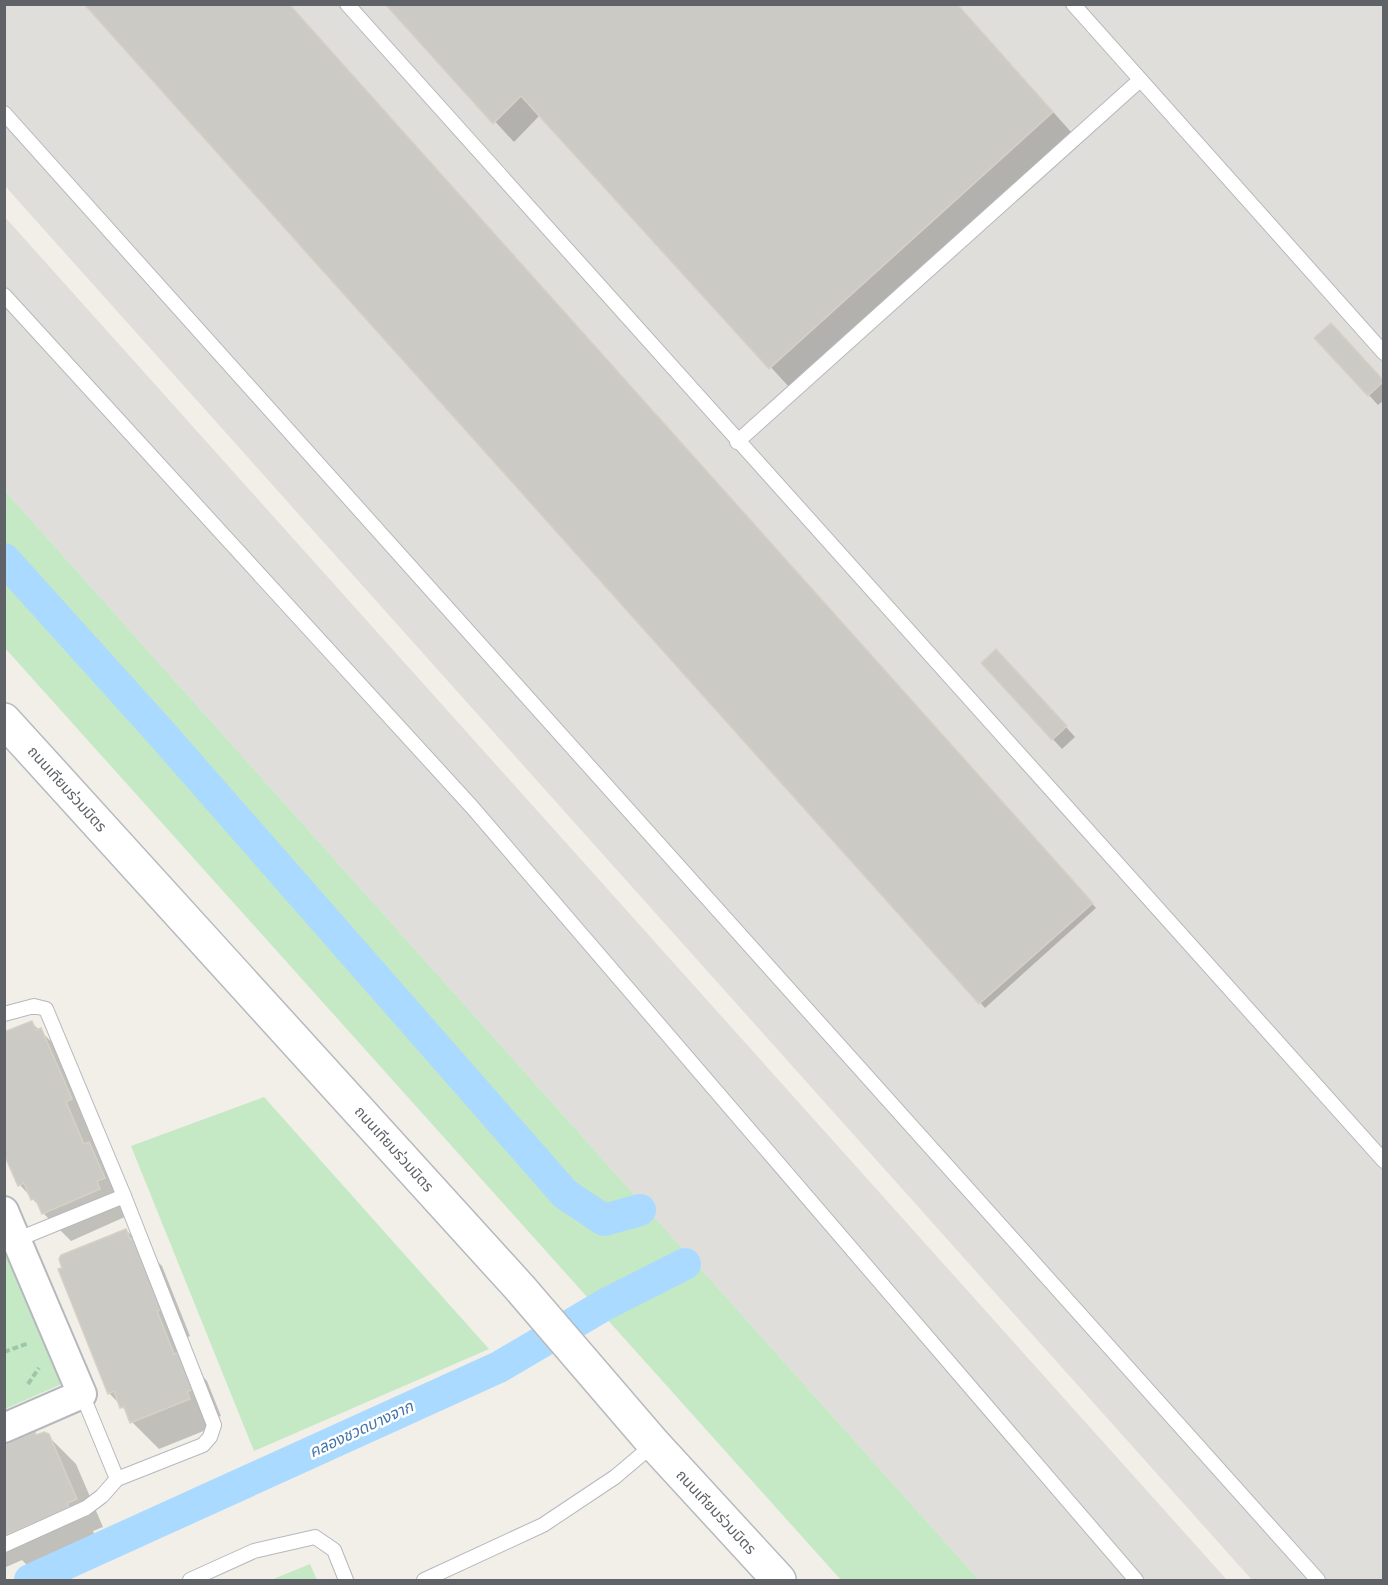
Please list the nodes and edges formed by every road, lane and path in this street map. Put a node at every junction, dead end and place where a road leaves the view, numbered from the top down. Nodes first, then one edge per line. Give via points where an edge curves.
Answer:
1 (346, 4) edge
2 (1073, 4) edge
3 (1140, 80) junction
4 (4, 114) edge
5 (4, 295) edge
6 (1383, 353) edge
7 (738, 442) junction
8 (4, 720) edge
9 (4, 1014) edge
10 (1383, 1161) edge
11 (124, 1196) junction
12 (4, 1211) edge
13 (16, 1240) junction
14 (82, 1394) junction
15 (4, 1428) edge
16 (654, 1444) junction
17 (117, 1479) junction
18 (4, 1545) edge
19 (190, 1581) edge
20 (346, 1581) edge
21 (424, 1581) edge
22 (779, 1581) edge
23 (1136, 1581) edge
24 (1318, 1581) edge

1 - 7 lane
2 - 3 lane
3 - 6 lane
3 - 7 lane
4 - 24 lane
5 - 23 lane via 472,807
7 - 10 lane
8 - 16 street, ถนนเทียมร่วมมิตร via 520,1288
9 - 11 lane via 34,1006 46,1009
11 - 13 lane
11 - 17 lane via 214,1425 203,1445
12 - 13 street
13 - 14 street
14 - 15 street
14 - 17 lane
16 - 21 lane via 615,1477 543,1525
16 - 22 street, ถนนเทียมร่วมมิตร
17 - 18 lane via 86,1508
19 - 20 lane via 254,1551 315,1537 334,1550

